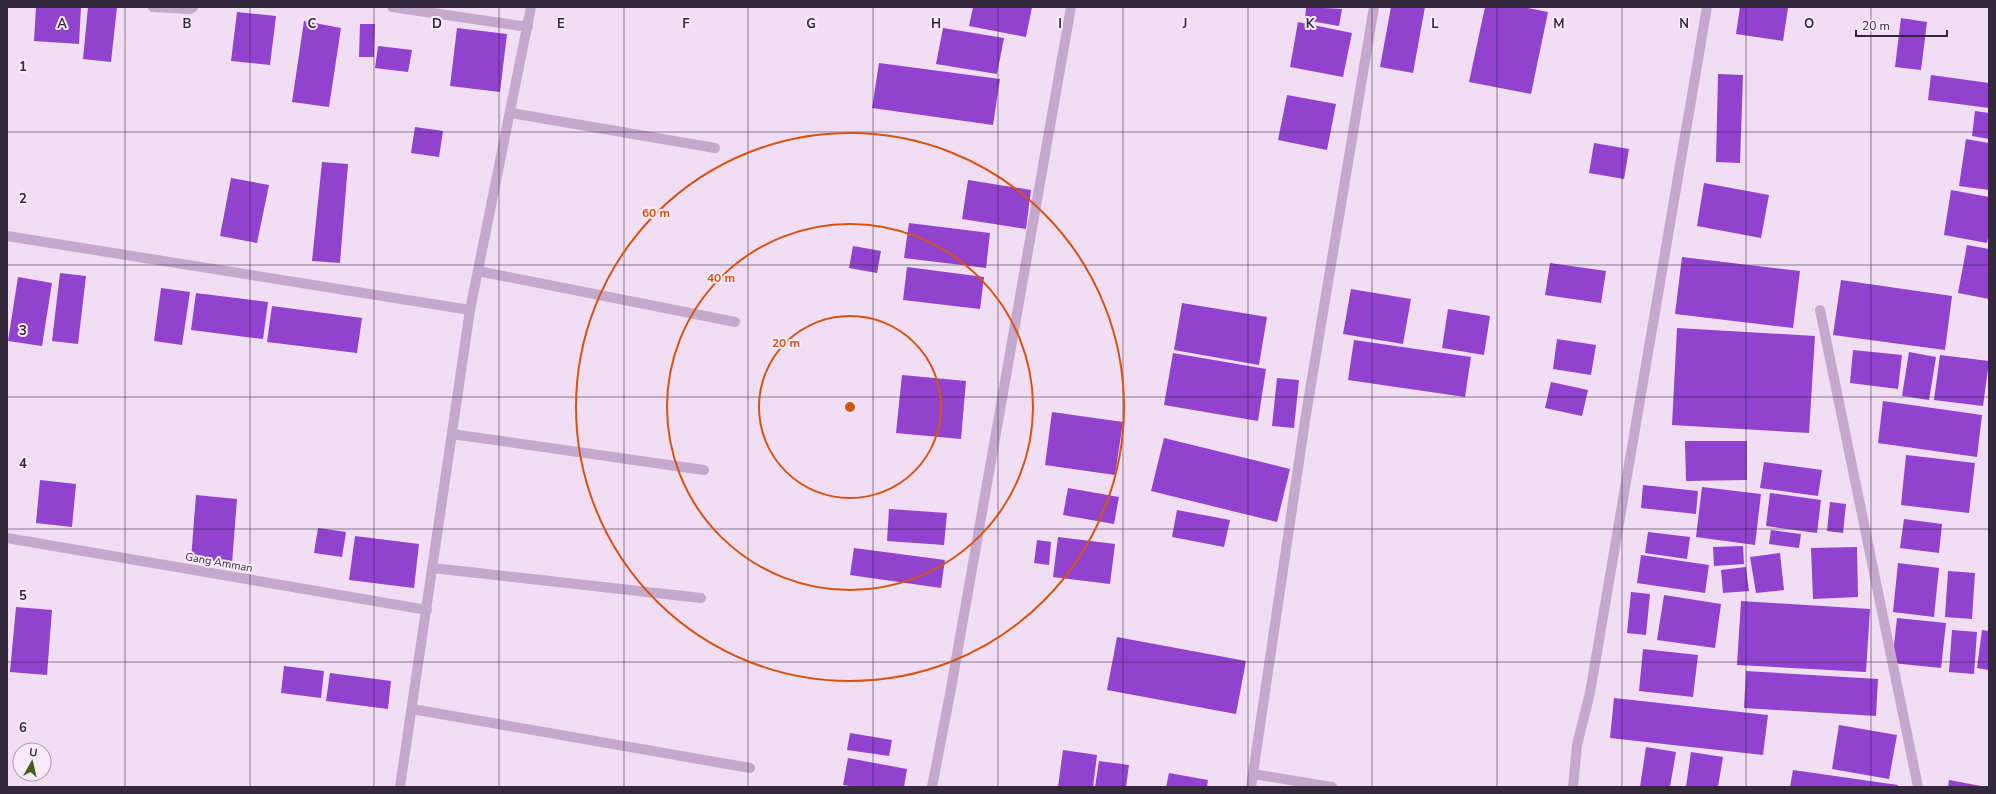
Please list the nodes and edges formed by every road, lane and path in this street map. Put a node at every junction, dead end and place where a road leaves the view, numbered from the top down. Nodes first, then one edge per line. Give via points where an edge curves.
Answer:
1 (153, 7) edge
2 (193, 7) edge
3 (392, 7) edge
4 (531, 7) edge
5 (1071, 7) edge
6 (1374, 7) edge
7 (1707, 7) edge
8 (528, 27) junction
9 (511, 113) junction
10 (715, 148) dead end
11 (7, 236) edge
12 (478, 271) junction
13 (470, 310) junction
14 (1820, 310) dead end
15 (735, 322) dead end
16 (452, 434) junction
17 (704, 470) dead end
18 (7, 538) edge
19 (433, 568) junction
20 (701, 598) dead end
21 (426, 610) junction
22 (412, 709) junction
23 (750, 768) dead end
24 (1254, 774) junction
25 (400, 787) edge
26 (932, 787) edge
27 (1251, 787) edge
28 (1332, 787) edge
29 (1572, 787) edge
30 (1918, 787) edge

1 - 2 street
3 - 8 street
4 - 8 street
5 - 26 street
6 - 24 street via 1306,414
7 - 29 street via 1590,693 1577,745
8 - 9 street
9 - 10 street
9 - 12 street
11 - 13 street
12 - 13 street
12 - 15 street
13 - 16 street
14 - 30 street
16 - 17 street
16 - 19 street
18 - 21 street, Gang Amman
19 - 20 street
19 - 21 street
21 - 22 street
22 - 23 street
22 - 25 street
24 - 27 street
24 - 28 street

